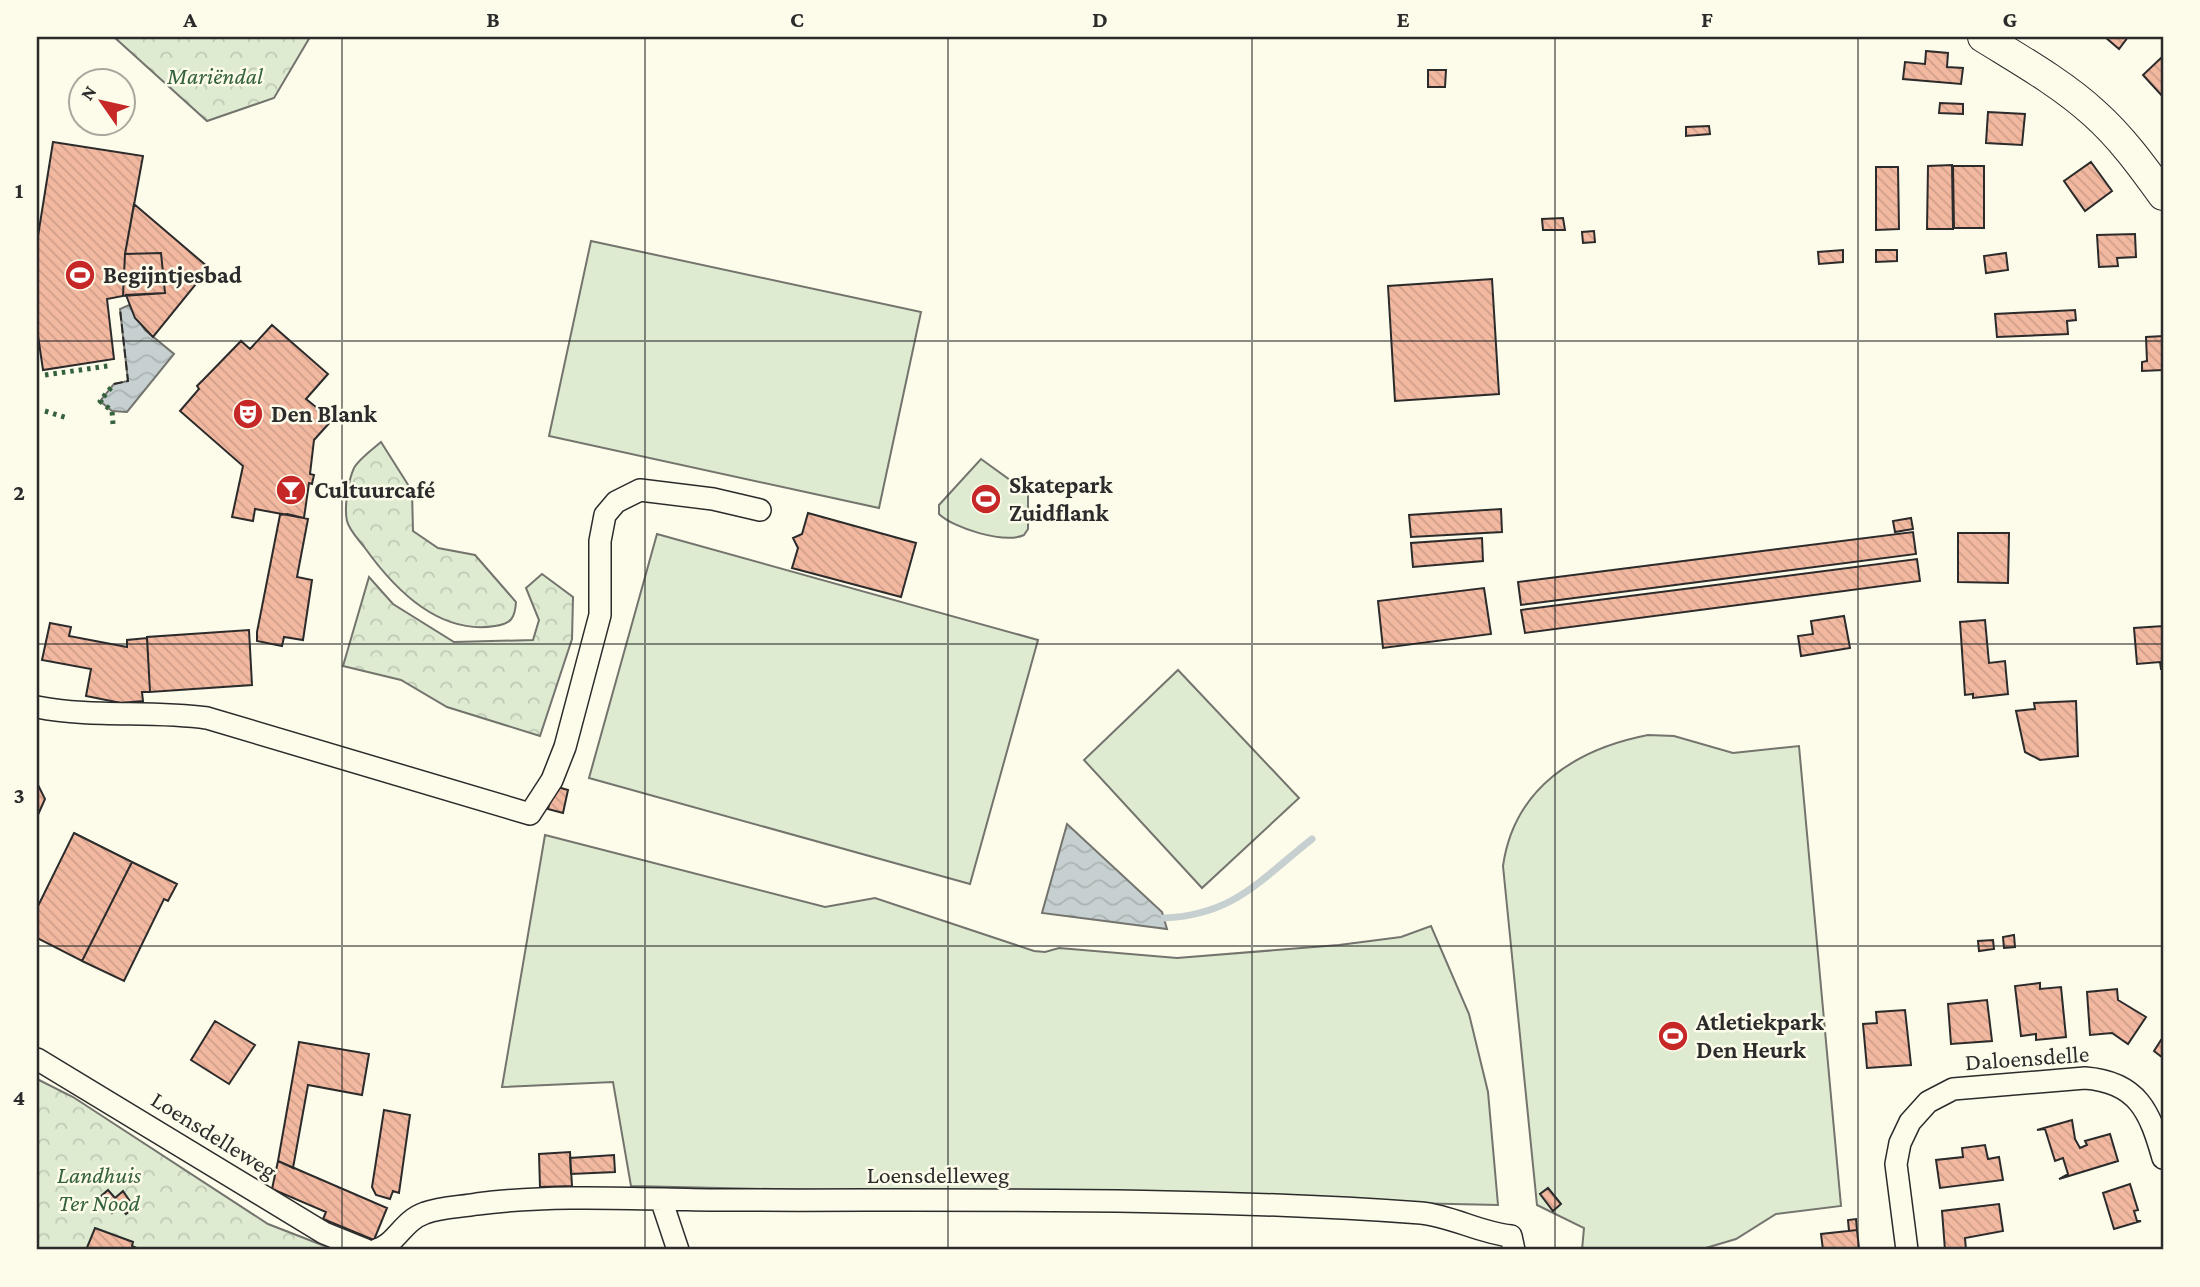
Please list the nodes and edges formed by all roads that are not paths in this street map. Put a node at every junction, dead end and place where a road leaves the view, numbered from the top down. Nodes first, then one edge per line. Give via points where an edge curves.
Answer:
1 (1983, 37) edge
2 (2163, 195) edge
3 (760, 510) dead end
4 (37, 707) edge
5 (37, 1059) edge
6 (2163, 1158) edge
7 (660, 1199) junction
8 (1513, 1243) edge
9 (366, 1250) edge
10 (376, 1250) edge
11 (678, 1250) edge
12 (1907, 1250) edge

1 - 2 main road via 2094,112
3 - 4 street via 640,490 628,493 605,515 600,541 600,615 565,747 552,780 530,814 207,719
5 - 9 street, Loensdelleweg via 324,1233
6 - 12 street, Daloensdelle via 2153,1122 2142,1104 2103,1079 1953,1089 1928,1102 1910,1122 1900,1143 1896,1164
7 - 8 street, Loensdelleweg via 1204,1202 1426,1214
7 - 10 street, Loensdelleweg via 512,1199 426,1212 406,1222 394,1238
7 - 11 street

